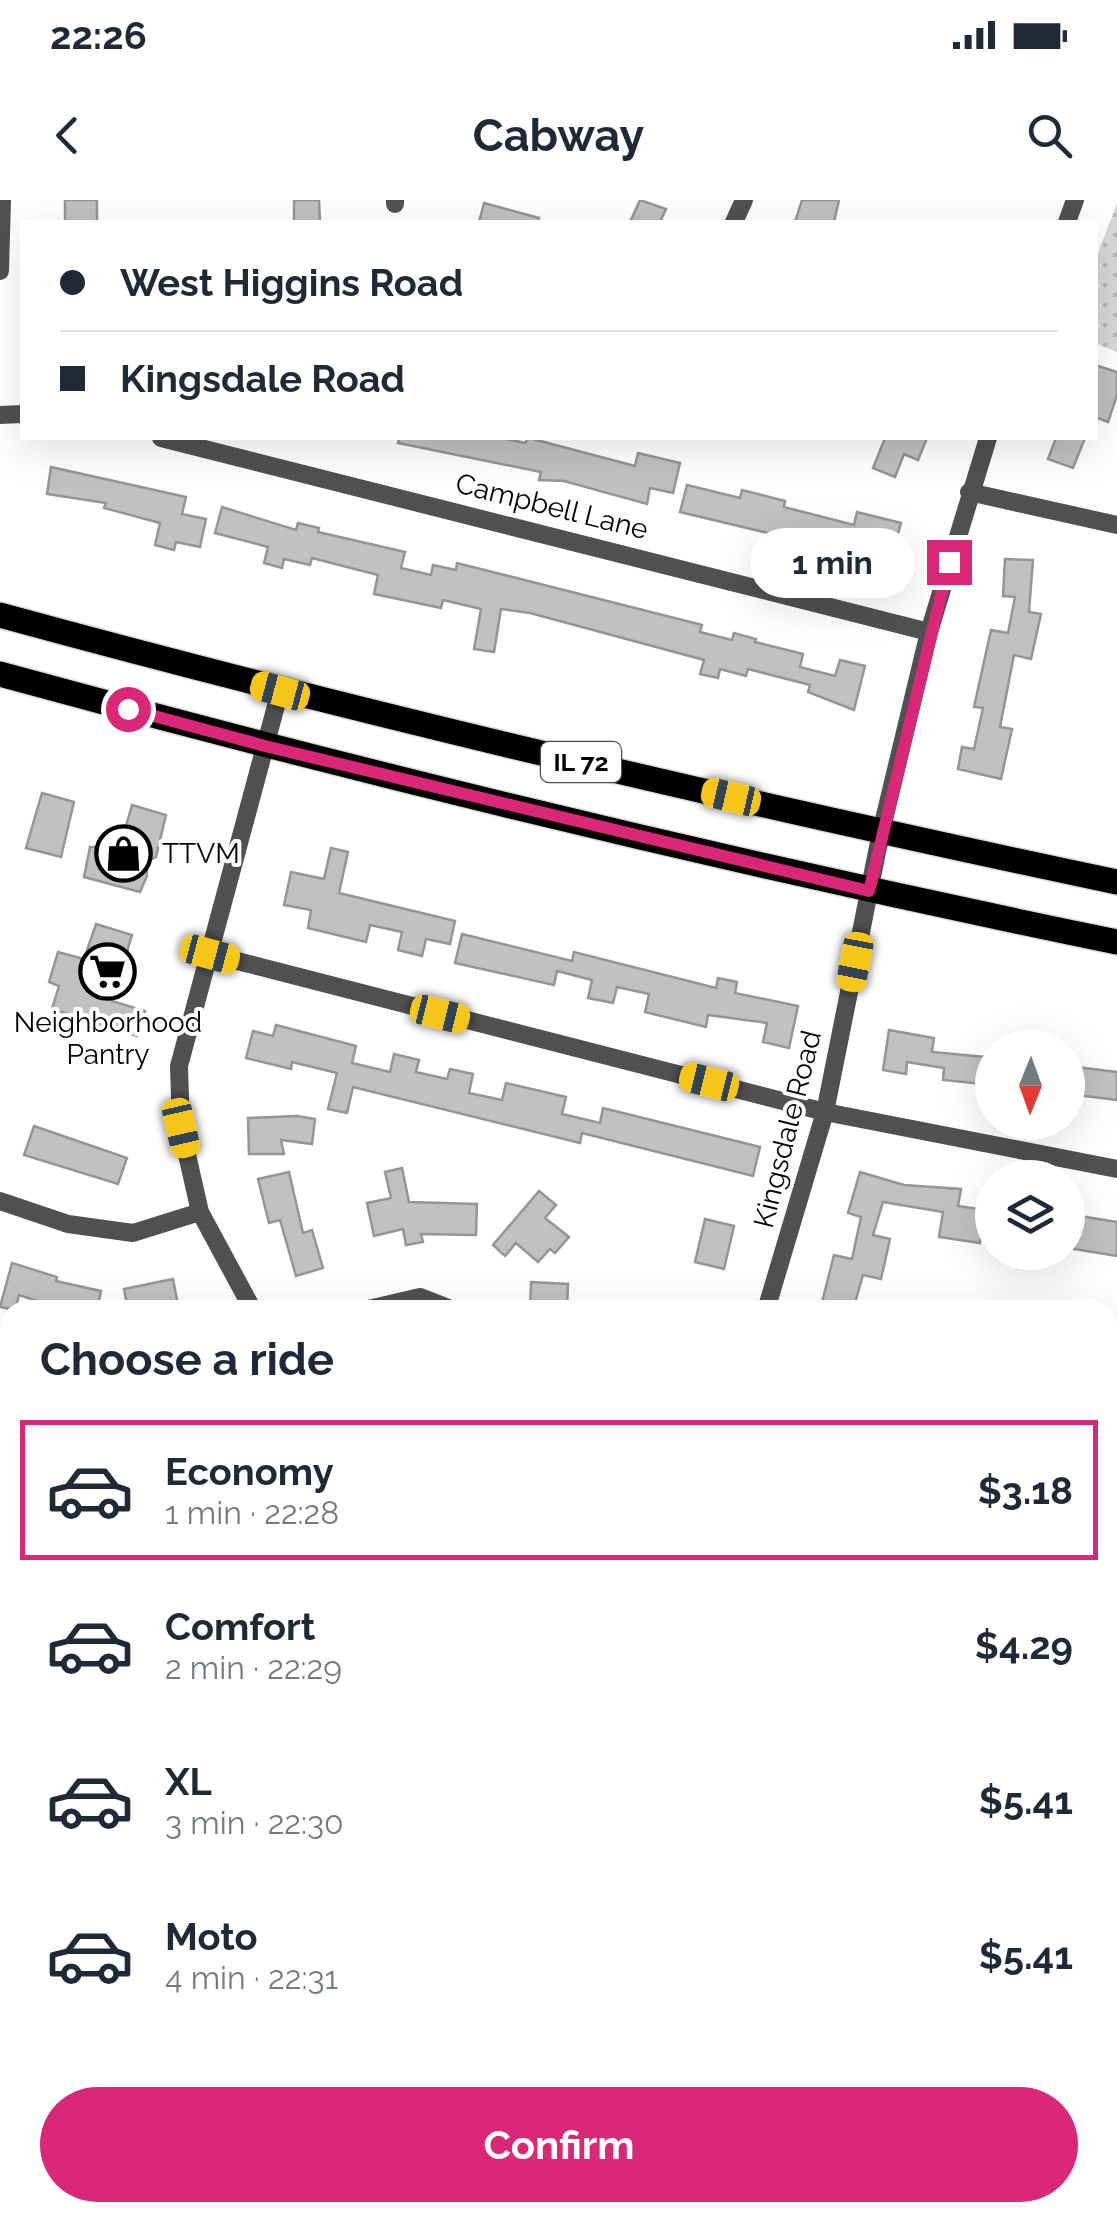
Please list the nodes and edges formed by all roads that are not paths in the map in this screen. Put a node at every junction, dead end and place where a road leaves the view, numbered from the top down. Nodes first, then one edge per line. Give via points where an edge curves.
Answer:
1 (2, 200) edge
2 (0, 271) edge
3 (169, 440) edge
4 (987, 440) edge
5 (968, 492) junction
6 (1117, 525) edge
7 (0, 615) edge
8 (930, 632) junction
9 (0, 674) edge
10 (280, 691) junction
11 (265, 746) junction
12 (882, 832) junction
13 (1117, 882) edge
14 (869, 891) junction
15 (1117, 942) edge
16 (210, 954) junction
17 (824, 1112) junction
18 (1117, 1168) edge
19 (0, 1202) edge
20 (200, 1212) junction
21 (248, 1300) edge
22 (769, 1300) edge

1 - 2 street
3 - 8 street, Campbell Lane
4 - 5 street, Kingsdale Road
5 - 6 street
5 - 8 street, Kingsdale Road
7 - 10 main road, IL 72
8 - 12 street, Kingsdale Road
9 - 11 main road, IL 72
10 - 11 street
10 - 12 main road, IL 72
11 - 14 main road, IL 72
11 - 16 street
12 - 13 main road, IL 72
12 - 14 street, Kingsdale Road
14 - 15 main road, IL 72
14 - 17 street, Kingsdale Road
16 - 17 street
16 - 20 street via 180,1066 181,1128
17 - 18 street
17 - 22 street, Kingsdale Road
19 - 20 street via 68,1224 133,1233
20 - 21 street

